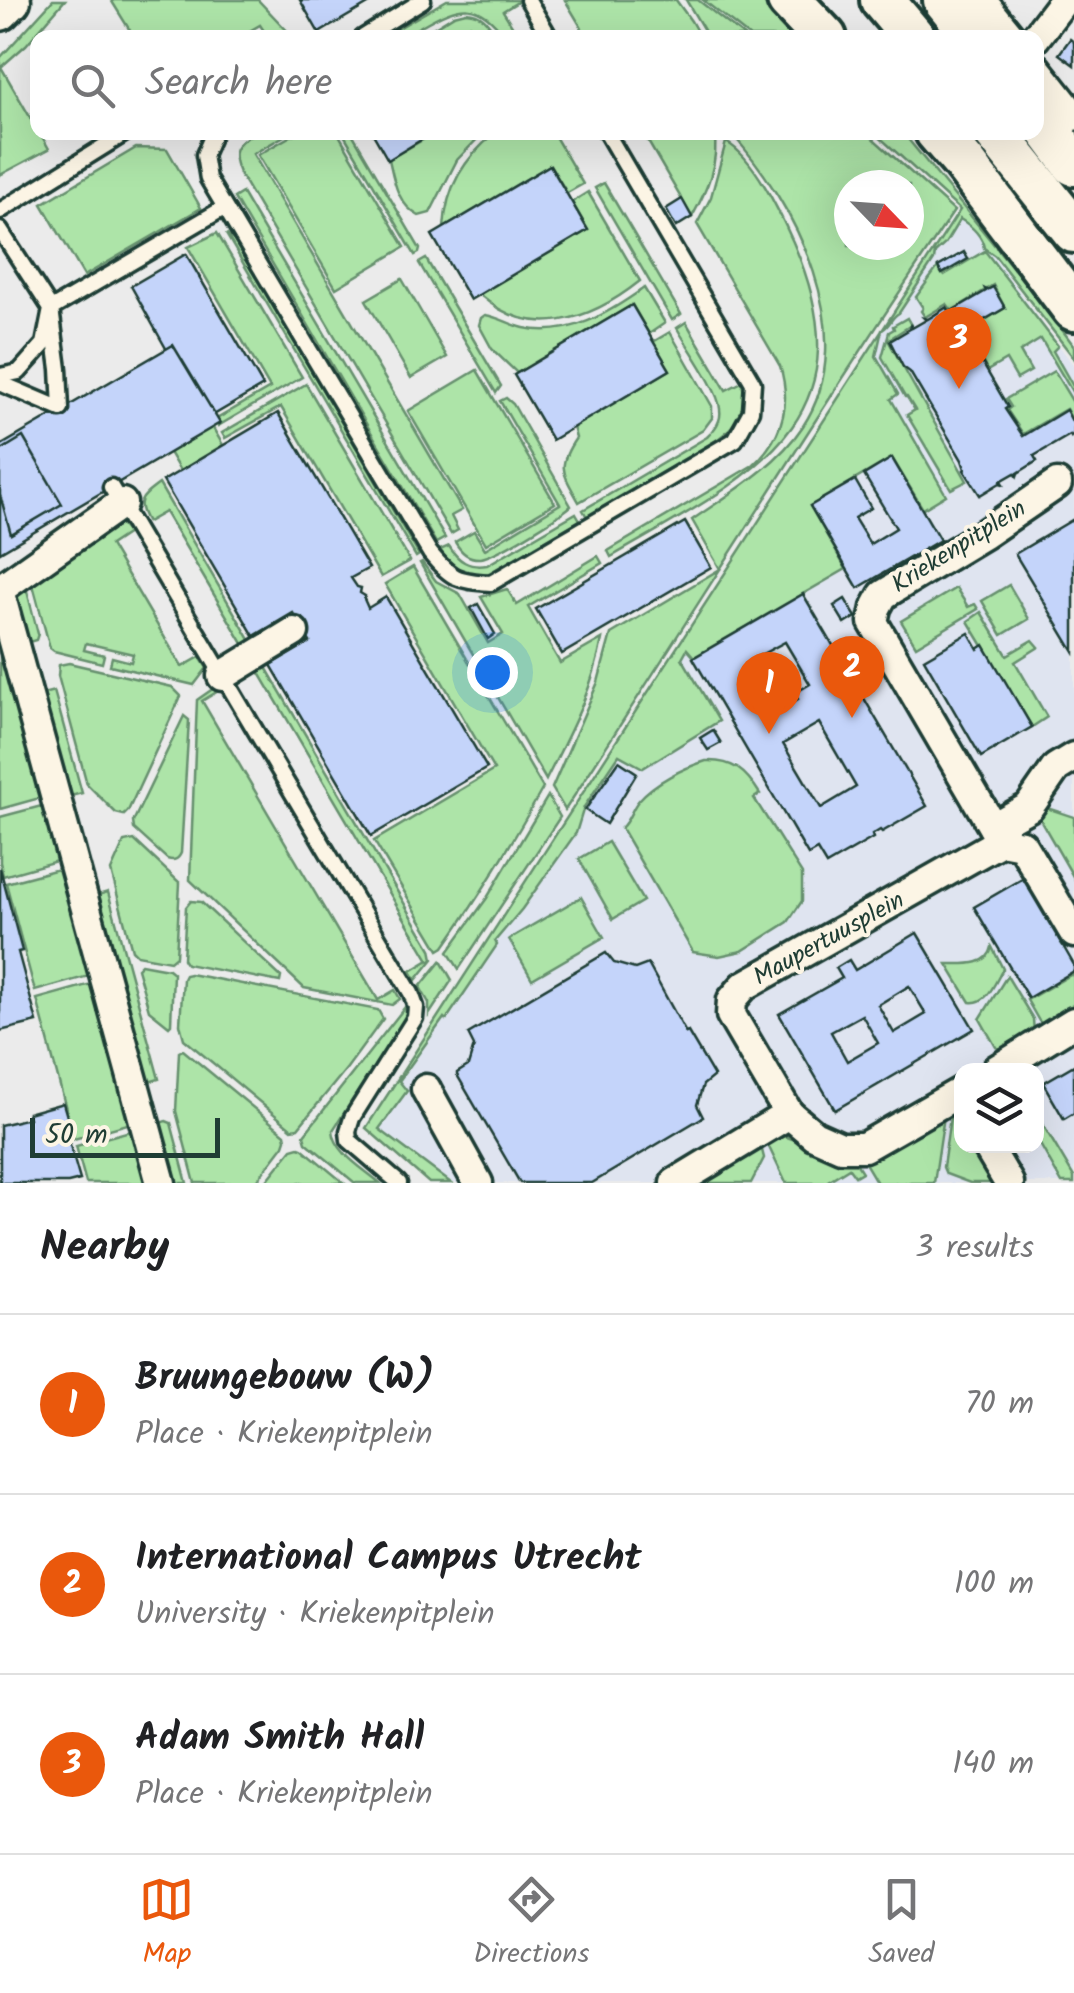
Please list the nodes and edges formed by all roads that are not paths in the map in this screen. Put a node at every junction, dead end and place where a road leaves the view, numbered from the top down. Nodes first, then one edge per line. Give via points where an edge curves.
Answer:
1 (11, 0) edge
2 (423, 0) edge
3 (528, 0) edge
4 (788, 0) edge
5 (822, 0) edge
6 (882, 0) edge
7 (945, 0) edge
8 (981, 0) edge
9 (1064, 0) edge
10 (0, 12) edge
11 (375, 30) edge
12 (545, 30) edge
13 (817, 30) edge
14 (847, 30) edge
15 (907, 30) edge
16 (969, 30) edge
17 (1005, 30) edge
18 (1041, 30) edge
19 (1044, 78) edge
20 (1074, 116) edge
21 (1044, 124) edge
22 (114, 140) edge
23 (211, 140) edge
24 (611, 140) edge
25 (1002, 140) edge
26 (950, 147) edge
27 (1074, 164) edge
28 (224, 208) junction
29 (0, 211) edge
30 (0, 230) edge
31 (1074, 231) edge
32 (51, 309) junction
33 (1074, 309) edge
34 (0, 380) edge
35 (1057, 484) dead end
36 (117, 495) joint
37 (1, 598) edge
38 (294, 632) dead end
39 (222, 676) junction
40 (1074, 757) edge
41 (997, 834) junction
42 (1074, 933) edge
43 (1074, 1022) edge
44 (1007, 1063) edge
45 (426, 1089) dead end
46 (954, 1098) edge
47 (789, 1114) junction
48 (992, 1153) edge
49 (161, 1183) edge
50 (399, 1183) edge
51 (478, 1183) edge
52 (676, 1183) edge
53 (1009, 1183) edge

1 - 10 main road
2 - 11 lane
3 - 12 lane
4 - 13 main road
5 - 14 main road
6 - 15 main road
7 - 16 main road
8 - 17 street
9 - 18 street
19 - 20 street
21 - 27 main road
22 - 29 lane
23 - 28 lane via 204,155 208,179
24 - 28 lane via 753,382 751,411 735,440 491,583 460,581 430,552
25 - 31 main road
26 - 33 main road
28 - 32 lane
30 - 32 lane
32 - 34 lane via 44,344 18,372
32 - 34 lane via 61,409
35 - 41 street, Kriekenpitplein via 883,595 873,622
36 - 37 street
36 - 39 lane
37 - 49 street
38 - 39 street
39 - 50 lane via 416,1007 416,1018 348,1131 349,1140
40 - 41 street
41 - 42 street, Kriekenpitplein via 1022,845
41 - 47 street, Maupertuusplein via 744,986 732,1000 731,1016
43 - 44 street
45 - 51 street
46 - 47 street via 864,1148 814,1135
47 - 52 street
48 - 53 street

